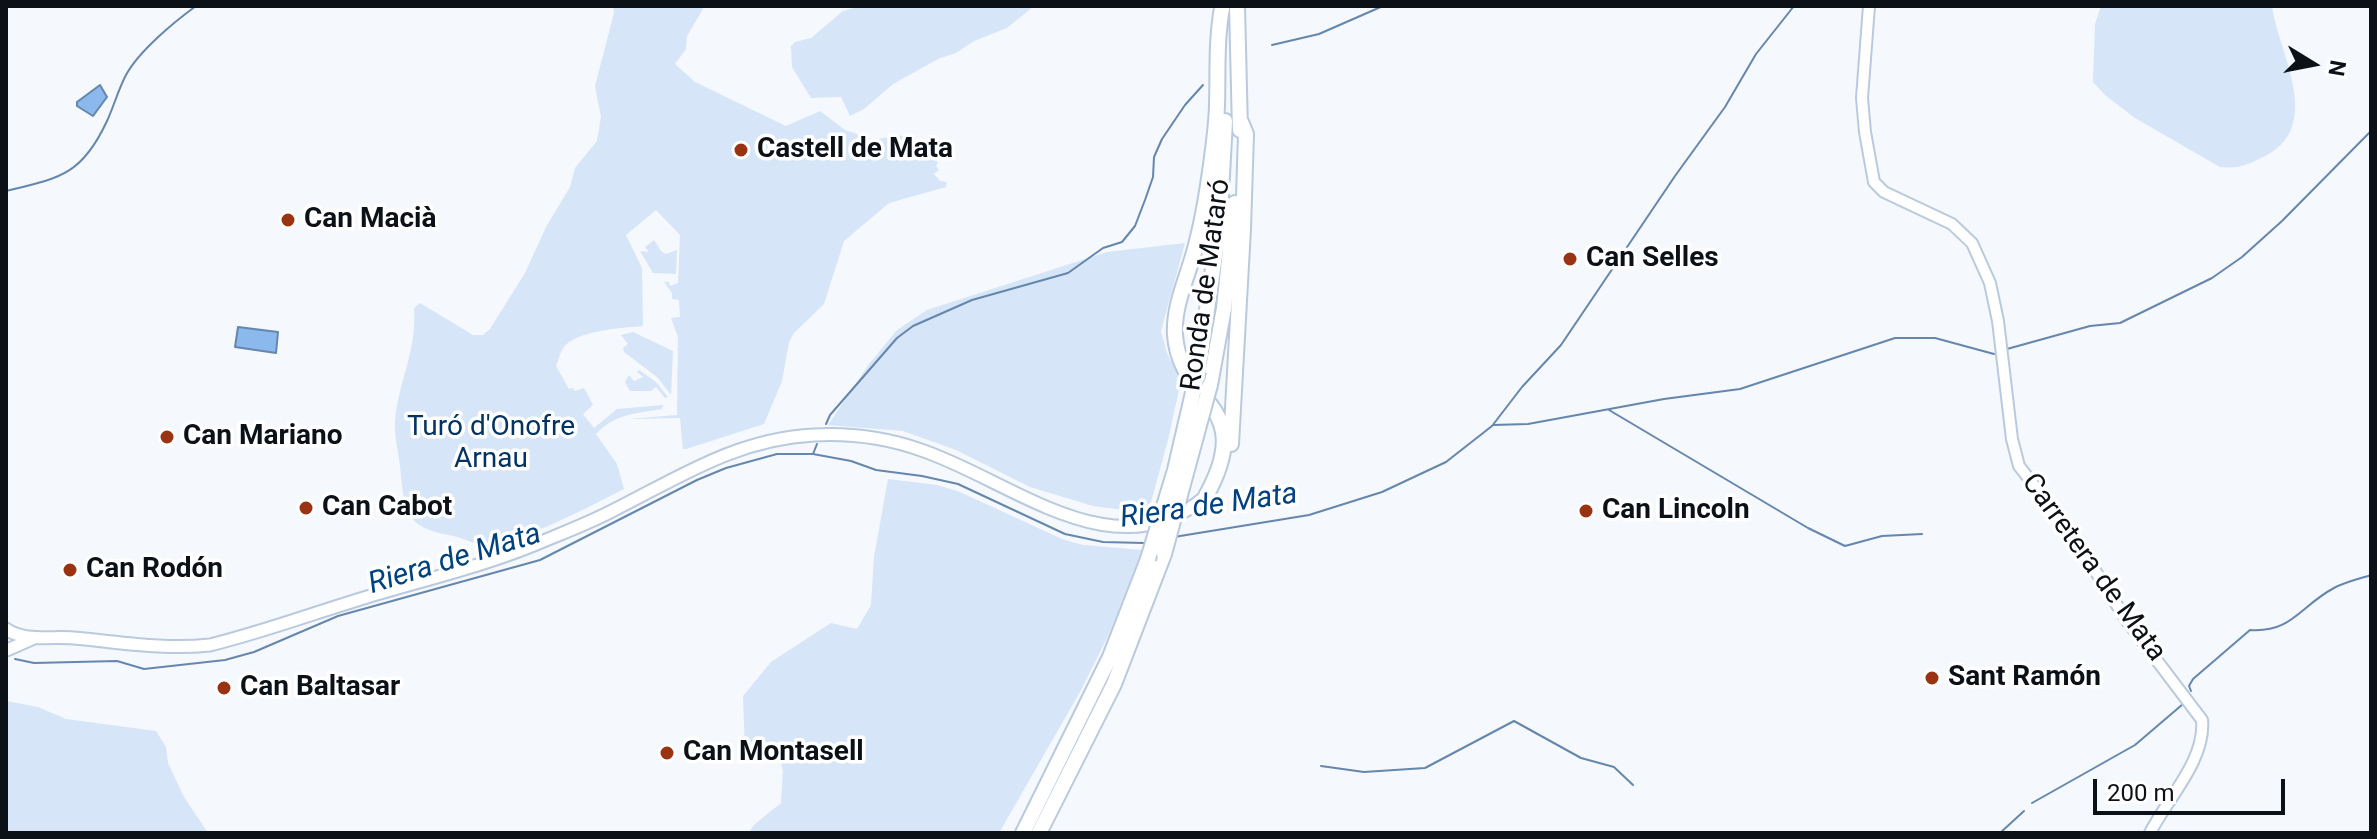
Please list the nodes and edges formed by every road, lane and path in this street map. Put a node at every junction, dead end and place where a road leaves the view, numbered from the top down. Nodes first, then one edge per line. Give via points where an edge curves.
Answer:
1 (1869, 6) edge
2 (1227, 7) edge
3 (1241, 122) junction
4 (1206, 496) junction
5 (6, 629) edge
6 (40, 637) junction
7 (6, 651) edge
8 (1023, 833) edge
9 (1039, 833) edge
10 (2150, 833) edge

1 - 10 street, Carretera de Mata via 1862,98 1874,182 1884,192 1952,224 1972,243 1991,286 2019,466 2202,720 2197,749
2 - 3 highway, Ronda de Mataró
2 - 4 highway via 1218,30 1209,183 1175,332 1183,362 1217,414 1223,433 1223,457
2 - 8 highway, Ronda de Mataró, bridge via 1215,267 1175,470 1110,657
3 - 4 highway via 1246,134 1231,440 1225,468
3 - 9 highway, Ronda de Mataró, bridge via 1224,308 1188,473 1164,554 1114,684
4 - 6 main road via 1167,522 1118,527 1035,503 901,444 833,434 794,436 737,449 611,511 484,563 210,645 143,646
5 - 6 main road
5 - 7 main road
6 - 7 main road

